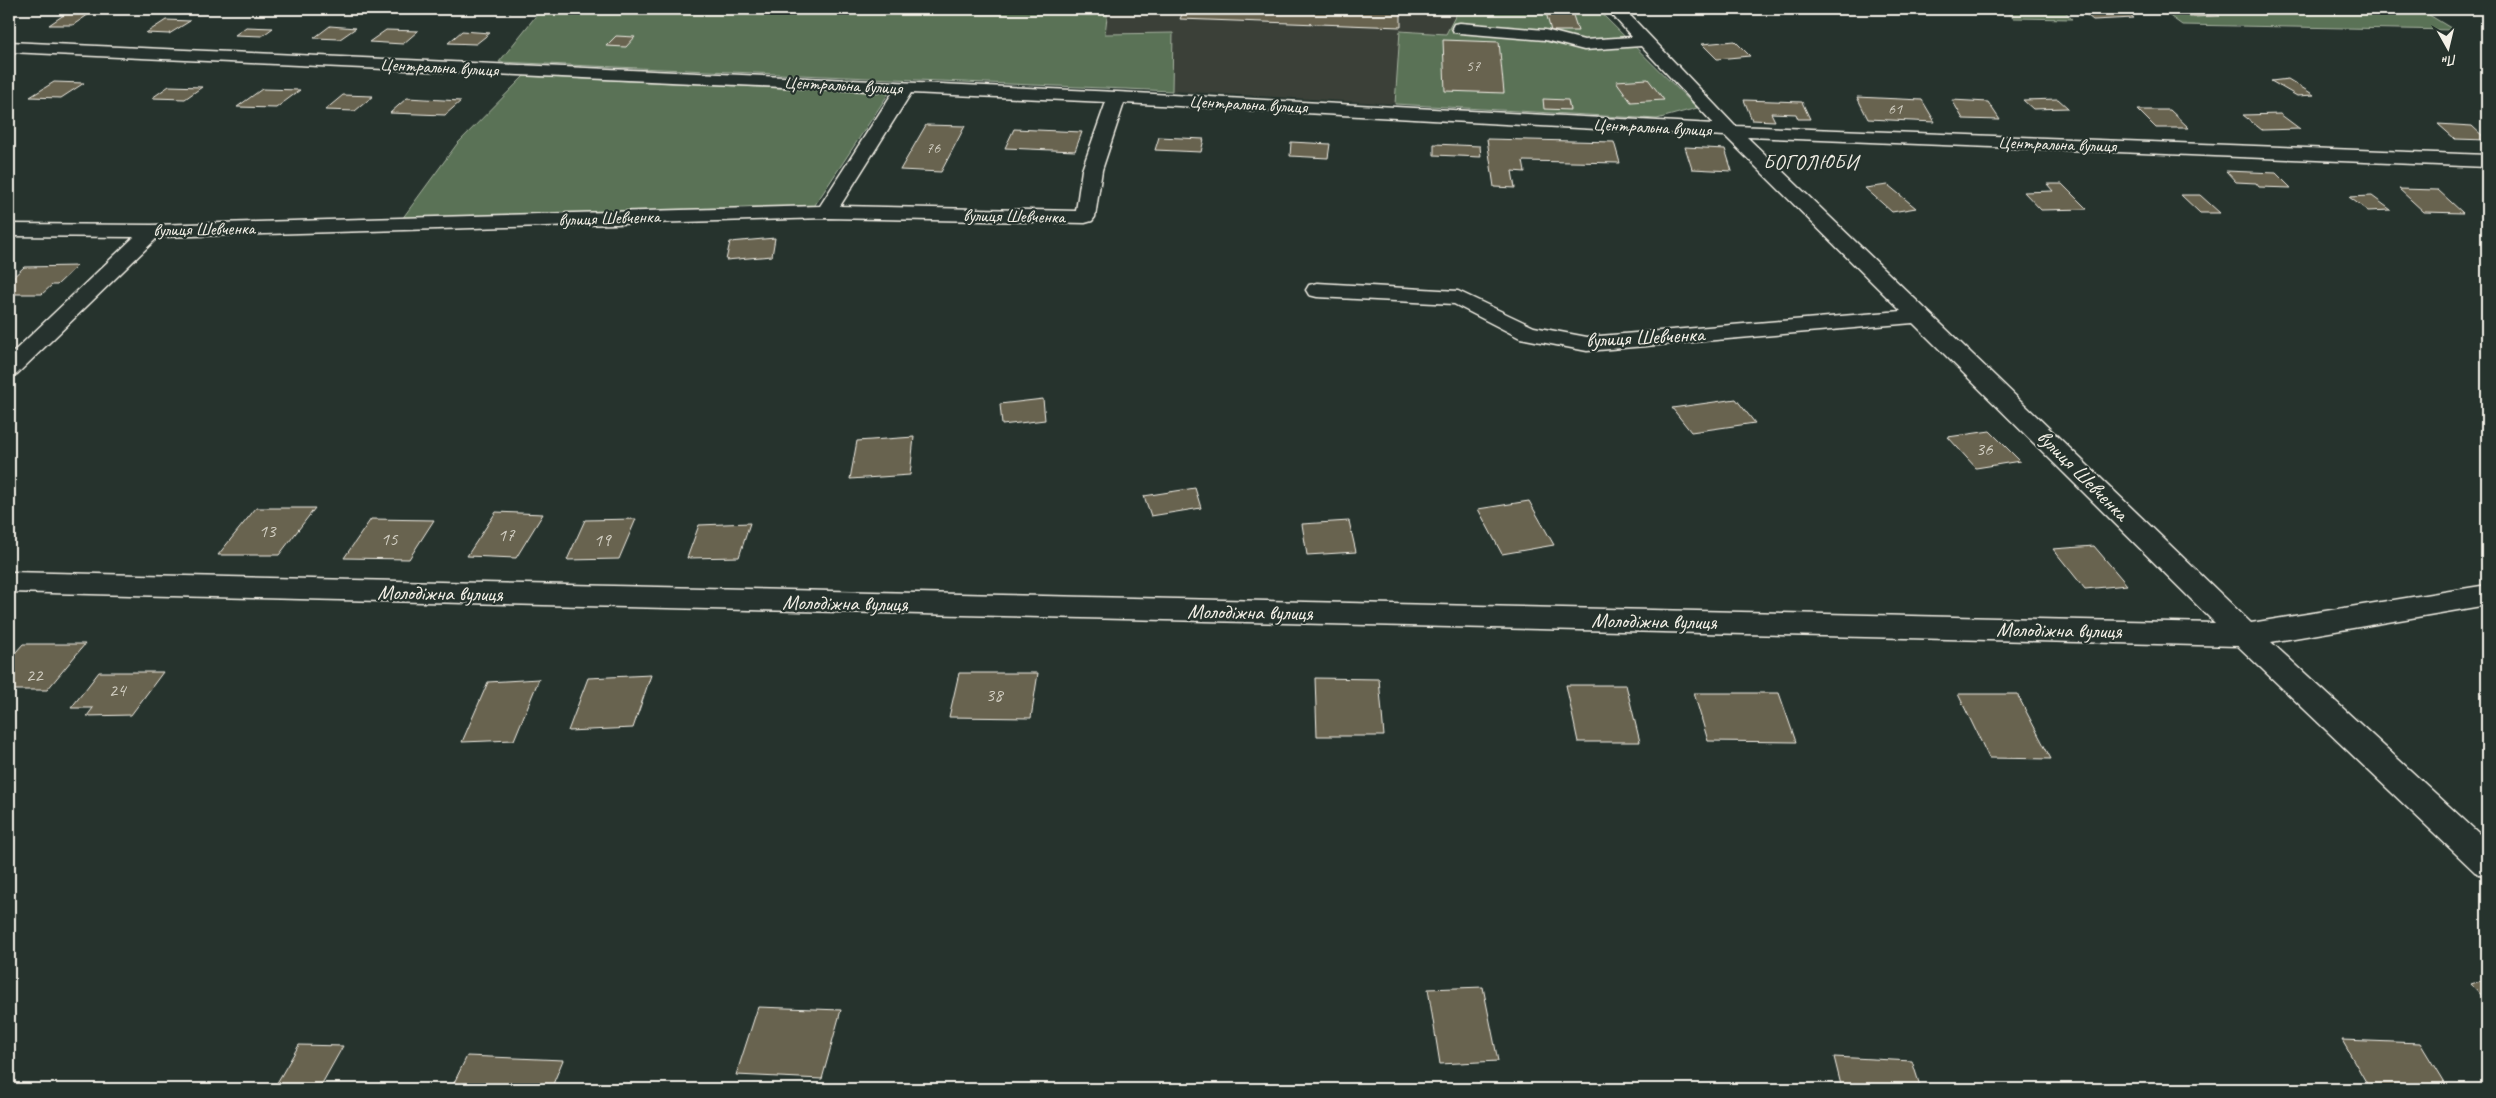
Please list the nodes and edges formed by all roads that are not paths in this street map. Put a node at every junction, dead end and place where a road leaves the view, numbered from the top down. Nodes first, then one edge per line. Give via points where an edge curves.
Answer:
1 (1614, 9) edge
2 (1460, 28) dead end
3 (1645, 40) junction
4 (9, 48) edge
5 (905, 88) junction
6 (1117, 97) junction
7 (1730, 131) junction
8 (2487, 161) edge
9 (826, 212) junction
10 (9, 230) edge
11 (152, 231) junction
12 (1316, 290) dead end
13 (1921, 316) junction
14 (9, 370) edge
15 (9, 582) edge
16 (2487, 595) edge
17 (2246, 635) junction
18 (2487, 862) edge

1 - 3 street, вулиця Шевченка
2 - 3 street via 1545,35 1584,45
3 - 7 street, вулиця Шевченка
4 - 5 street, Центральна вулиця
5 - 6 street, Центральна вулиця
5 - 9 street
6 - 7 street, Центральна вулиця
6 - 9 street, вулиця Шевченка via 1092,170 1085,217
7 - 8 street, Центральна вулиця
7 - 13 street, вулиця Шевченка
9 - 11 street, вулиця Шевченка
10 - 11 street, вулиця Шевченка
11 - 14 street
12 - 13 street, вулиця Шевченка via 1458,298 1528,333 1588,344
13 - 17 street, вулиця Шевченка
15 - 17 street, Молодіжна вулиця
16 - 17 street, Молодіжна вулиця
17 - 18 street, вулиця Шевченка

